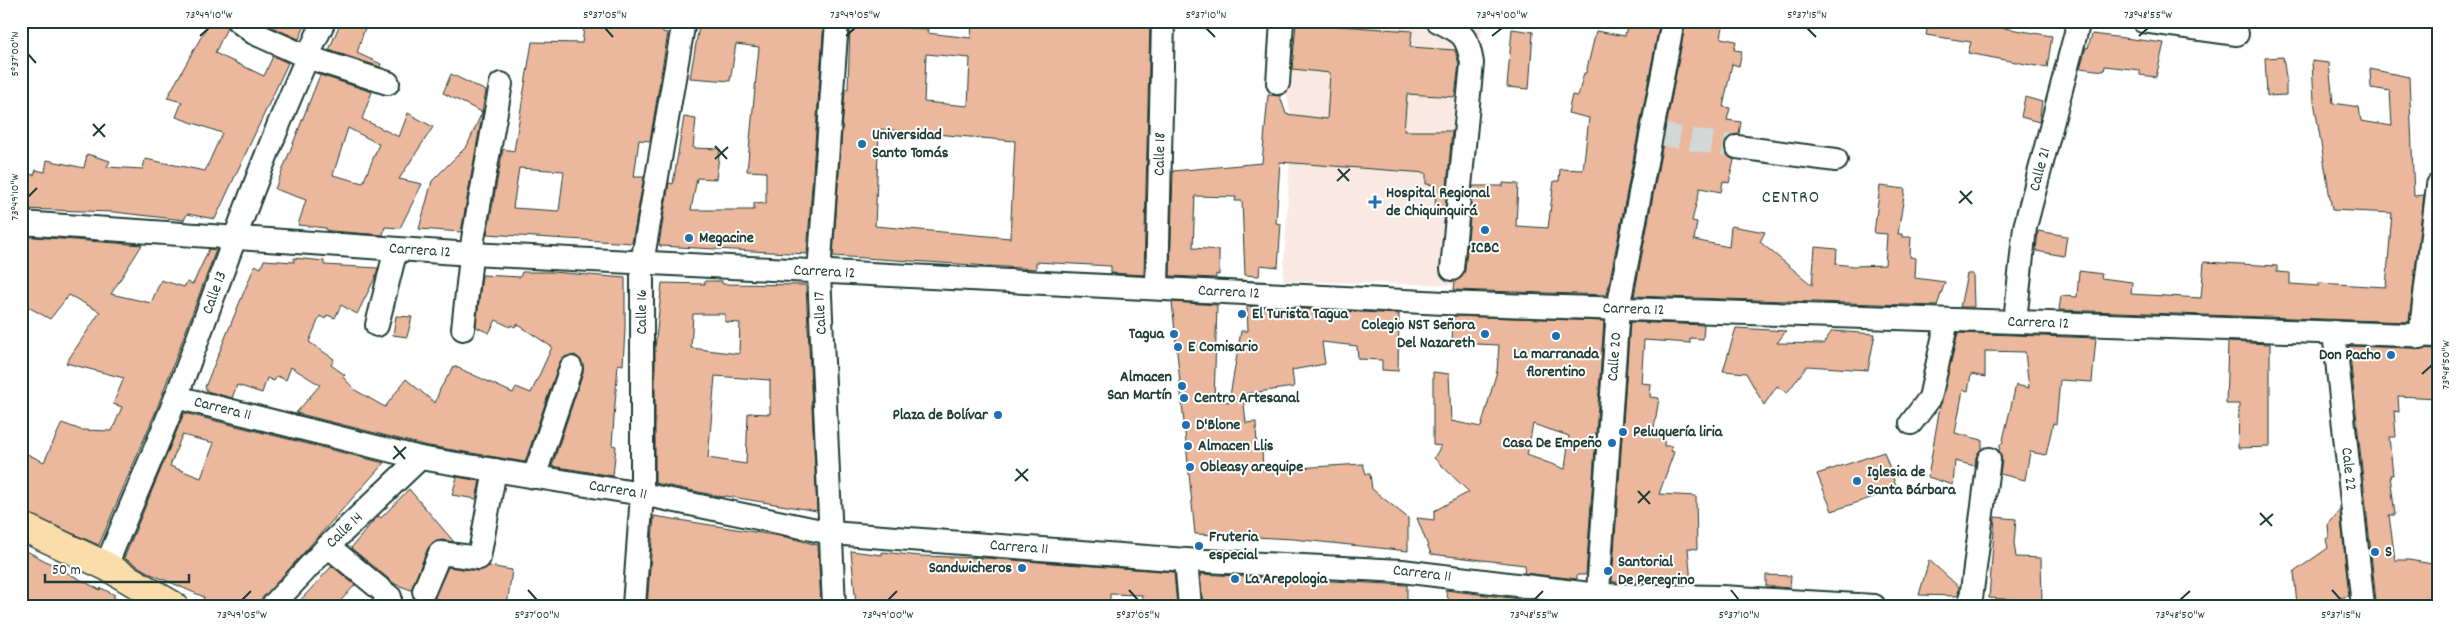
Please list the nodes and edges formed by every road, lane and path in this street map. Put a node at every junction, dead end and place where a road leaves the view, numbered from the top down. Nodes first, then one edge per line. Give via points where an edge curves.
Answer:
1 (238, 21) edge
2 (324, 21) edge
3 (684, 21) edge
4 (837, 21) edge
5 (1164, 21) edge
6 (1282, 21) edge
7 (1438, 21) edge
8 (1673, 21) edge
9 (2079, 21) edge
10 (2143, 21) edge
11 (2237, 34) dead end
12 (307, 57) junction
13 (388, 83) dead end
14 (1278, 83) dead end
15 (501, 84) dead end
16 (1737, 147) tunnel mouth
17 (1836, 160) dead end
18 (2438, 186) edge
19 (21, 224) edge
20 (235, 238) junction
21 (396, 249) junction
22 (471, 254) junction
23 (642, 263) junction
24 (1452, 269) dead end
25 (819, 273) junction
26 (1157, 288) junction
27 (1618, 310) junction
28 (1947, 321) junction
29 (2015, 322) junction
30 (377, 325) dead end
31 (463, 329) dead end
32 (2334, 332) junction
33 (2429, 336) edge
34 (572, 368) dead end
35 (176, 397) junction
36 (1911, 423) dead end
37 (420, 458) junction
38 (1989, 459) dead end
39 (495, 470) junction
40 (534, 477) junction
41 (642, 494) junction
42 (21, 526) edge
43 (831, 533) junction
44 (328, 546) junction
45 (1186, 560) junction
46 (106, 566) junction
47 (424, 591) dead end
48 (1598, 600) edge
49 (1721, 602) edge
50 (174, 606) edge
51 (272, 606) edge
52 (384, 606) edge
53 (634, 606) edge
54 (834, 606) edge
55 (1190, 606) edge
56 (1874, 606) edge
57 (1970, 606) edge
58 (2364, 606) edge

1 - 12 street via 254,33
2 - 12 street, Calle 13
3 - 23 street, Calle 16
4 - 25 street, Calle 17
5 - 26 street, Calle 18
6 - 14 street
7 - 24 street via 1454,29 1468,42 1472,63
8 - 27 street, Calle 20 via 1655,133
9 - 29 street, Calle 21 via 2025,227
10 - 11 street
12 - 13 street
12 - 20 street, Calle 13
15 - 22 street
16 - 17 street
18 - 33 street
19 - 20 street, Carrera 12
20 - 21 street, Carrera 12
20 - 35 street, Calle 13
21 - 22 street, Carrera 12
21 - 30 street
22 - 23 street, Carrera 12
22 - 31 street
23 - 25 street, Carrera 12
23 - 41 street, Calle 16
25 - 26 street, Carrera 12
25 - 43 street, Calle 17
26 - 27 street, Carrera 12
27 - 28 street, Carrera 12
27 - 48 street, Calle 20
28 - 29 street, Carrera 12
28 - 36 street via 1930,398
29 - 32 street, Carrera 12
32 - 33 street, Carrera 12
32 - 58 street, Cale 22
34 - 40 street
35 - 37 street, Carrera 11
35 - 46 street, Calle 13
37 - 39 street, Carrera 11
37 - 44 street, Calle 14
38 - 57 street
39 - 40 street, Carrera 11
39 - 47 street via 479,558 440,553
40 - 41 street, Carrera 11
41 - 43 street, Carrera 11
41 - 53 street, Calle 16
42 - 46 main road
43 - 45 street, Carrera 11
43 - 54 street, Calle 17
44 - 51 street, Calle 14
44 - 52 street via 390,597
45 - 48 street, Carrera 11 via 1402,571
45 - 55 street
46 - 50 main road
48 - 49 street, Carrera 11
49 - 56 street, Carrera 11

